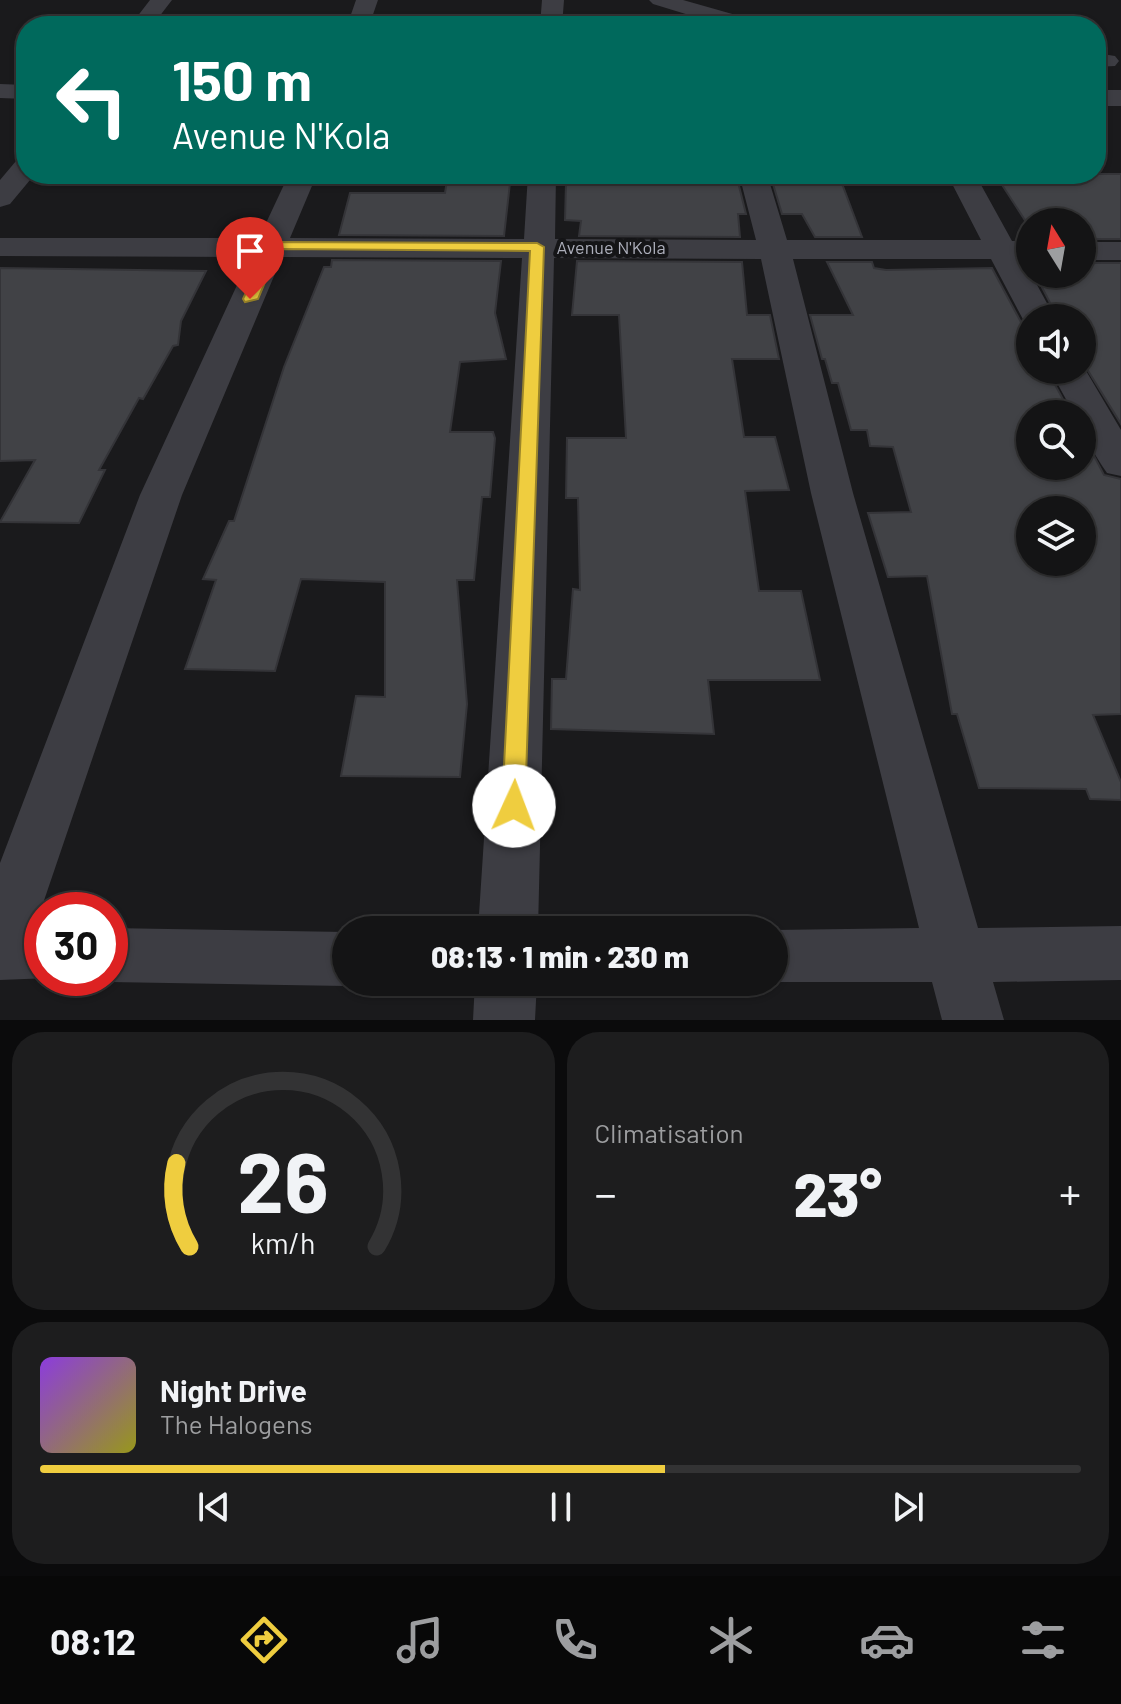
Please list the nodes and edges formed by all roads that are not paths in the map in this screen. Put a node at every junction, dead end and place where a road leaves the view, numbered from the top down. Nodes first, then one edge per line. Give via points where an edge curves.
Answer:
1 (161, 0) edge
2 (660, 0) edge
3 (149, 16) edge
4 (726, 16) edge
5 (16, 179) edge
6 (299, 184) edge
7 (541, 184) edge
8 (756, 184) edge
9 (968, 184) edge
10 (0, 198) edge
11 (274, 245) junction
12 (0, 247) edge
13 (537, 247) junction
14 (774, 247) junction
15 (1015, 250) edge
16 (1096, 251) edge
17 (1121, 251) edge
18 (1033, 304) edge
19 (1076, 384) edge
20 (1121, 464) edge
21 (509, 916) edge
22 (0, 941) edge
23 (0, 953) edge
24 (1121, 953) edge
25 (24, 954) edge
26 (956, 954) junction
27 (128, 955) edge
28 (788, 957) edge
29 (332, 959) edge
30 (505, 996) edge
31 (504, 1020) edge
32 (973, 1020) edge

1 - 3 street
2 - 4 street
5 - 10 street
6 - 11 street
7 - 13 street
8 - 14 street
9 - 15 street
11 - 12 street, Avenue N'Kola
11 - 13 street, Avenue N'Kola
11 - 22 street via 161,495
13 - 14 street, Avenue N'Kola
13 - 21 street
14 - 15 street, Avenue N'Kola
14 - 26 street via 832,493
15 - 18 street
16 - 17 street
19 - 20 street
23 - 25 street
24 - 26 street
26 - 28 street
26 - 32 street
27 - 29 street
30 - 31 street

